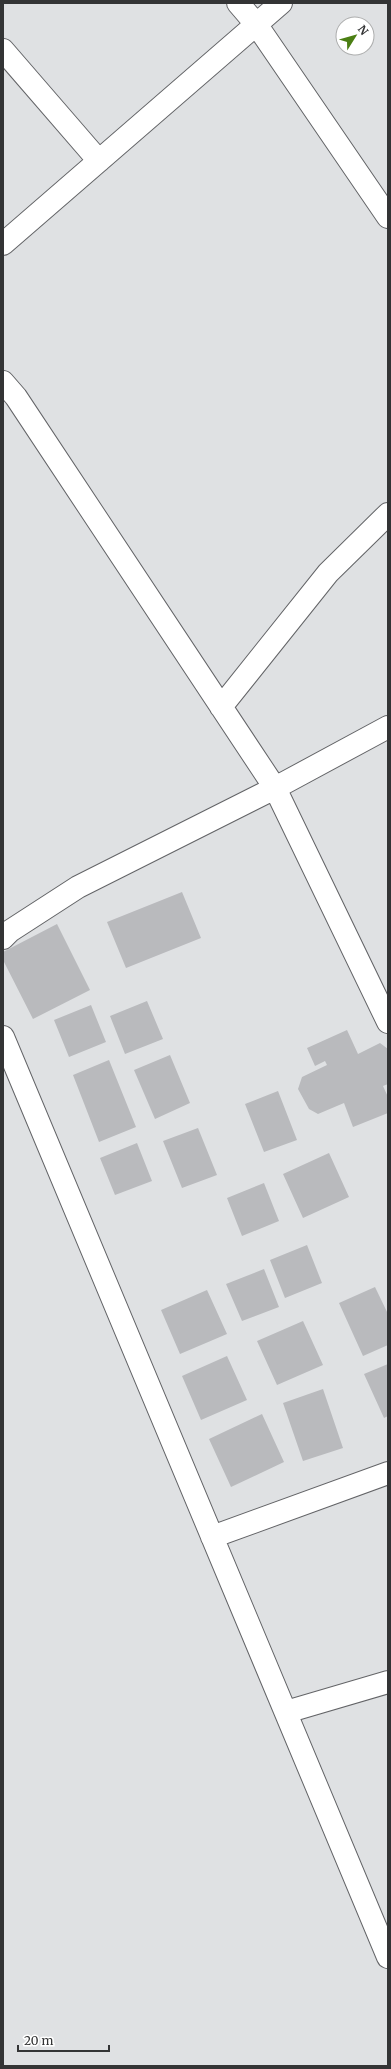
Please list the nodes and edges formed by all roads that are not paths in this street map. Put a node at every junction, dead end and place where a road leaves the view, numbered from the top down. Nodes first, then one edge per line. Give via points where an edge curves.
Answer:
1 (238, 3) edge
2 (281, 3) edge
3 (256, 24) junction
4 (3, 50) edge
5 (99, 161) junction
6 (388, 217) edge
7 (3, 244) edge
8 (3, 382) edge
9 (388, 514) edge
10 (221, 707) junction
11 (388, 727) edge
12 (274, 788) junction
13 (3, 938) edge
14 (388, 1022) edge
15 (3, 1037) edge
16 (388, 1473) edge
17 (212, 1537) junction
18 (388, 1682) edge
19 (286, 1712) junction
20 (388, 1957) edge

1 - 3 street
2 - 3 street
3 - 5 street
3 - 6 street
4 - 5 street
5 - 7 street
8 - 10 street via 16,397
9 - 10 street via 328,573
10 - 12 street
11 - 12 street
12 - 13 street via 78,887
12 - 14 street
15 - 17 street
16 - 17 street
17 - 19 street
18 - 19 street
19 - 20 street

